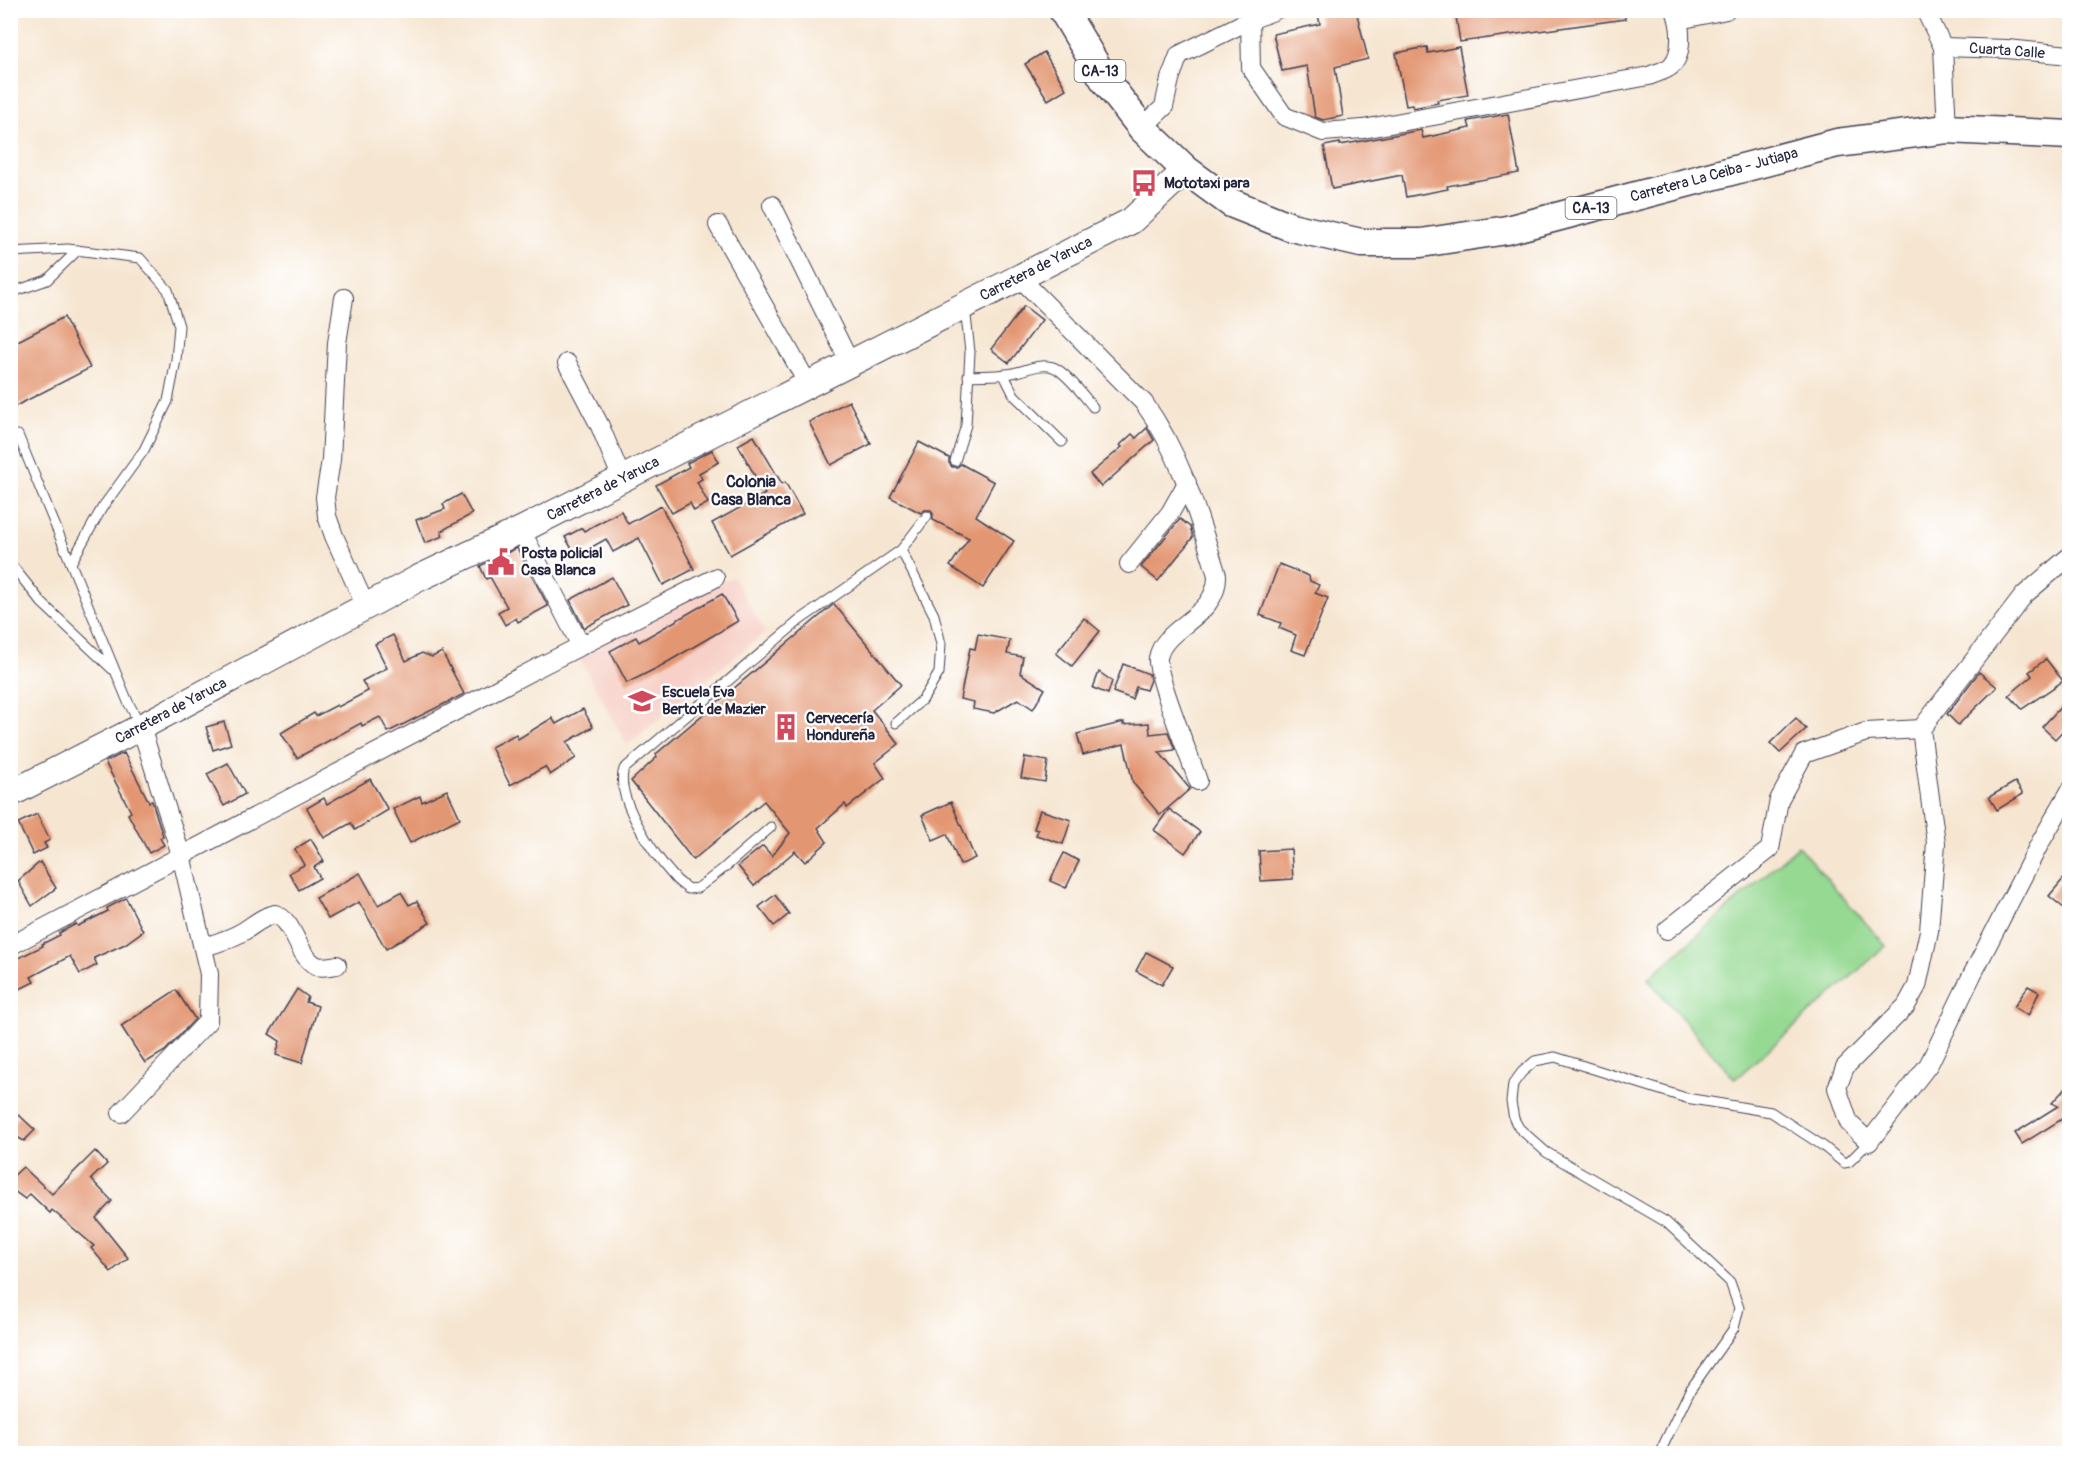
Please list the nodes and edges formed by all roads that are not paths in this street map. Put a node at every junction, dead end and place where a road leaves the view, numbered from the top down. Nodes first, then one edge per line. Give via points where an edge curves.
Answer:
1 (1064, 10) edge
2 (1276, 10) edge
3 (1726, 10) edge
4 (1925, 10) edge
5 (1677, 15) edge
6 (1250, 20) junction
7 (1944, 48) junction
8 (2070, 55) edge
9 (1142, 128) junction
10 (1947, 129) junction
11 (2070, 135) edge
12 (1186, 170) junction
13 (772, 206) dead end
14 (718, 225) dead end
15 (78, 250) junction
16 (10, 252) edge
17 (1019, 277) junction
18 (10, 293) edge
19 (344, 298) dead end
20 (965, 305) junction
21 (567, 363) dead end
22 (850, 363) junction
23 (1004, 375) junction
24 (968, 376) junction
25 (808, 384) junction
26 (1093, 407) dead end
27 (18, 435) dead end
28 (1062, 442) dead end
29 (10, 444) edge
30 (24, 449) junction
31 (955, 461) dead end
32 (622, 479) junction
33 (1187, 483) junction
34 (927, 516) dead end
35 (521, 530) junction
36 (902, 550) junction
37 (2070, 556) edge
38 (10, 563) edge
39 (71, 563) junction
40 (1129, 564) dead end
41 (715, 578) dead end
42 (366, 607) junction
43 (581, 646) junction
44 (116, 673) junction
45 (896, 723) dead end
46 (141, 727) junction
47 (1921, 729) junction
48 (1198, 781) dead end
49 (2070, 791) edge
50 (10, 794) edge
51 (771, 826) dead end
52 (181, 855) junction
53 (1667, 930) dead end
54 (10, 946) edge
55 (203, 947) junction
56 (337, 965) dead end
57 (121, 1113) dead end
58 (1869, 1142) junction
59 (1659, 1454) edge

1 - 9 main road, Carretera La Ceiba - Jutiapa / CA-13 via 1104,79
2 - 6 street
3 - 5 street
4 - 7 street
5 - 6 street via 1678,56 1670,67 1648,76 1363,129 1323,132 1284,116 1251,68
6 - 9 street via 1179,55 1164,106
7 - 8 street, Cuarta Calle
7 - 10 street
9 - 12 main road, Carretera La Ceiba - Jutiapa / CA-13
10 - 11 main road, Carretera La Ceiba - Jutiapa / CA-13
10 - 12 main road, Carretera La Ceiba - Jutiapa / CA-13 via 1837,142 1507,230 1421,243 1361,243 1291,227 1231,203
12 - 17 street, Carretera de Yaruca via 1131,220
13 - 22 street
14 - 25 street
15 - 16 lane
15 - 18 lane via 47,280
15 - 39 lane via 140,258 168,290 179,326 168,402 144,450 102,508
17 - 20 street, Carretera de Yaruca
17 - 33 street via 1144,403 1162,430
19 - 42 street via 325,496 334,536
20 - 22 street, Carretera de Yaruca
20 - 24 lane via 970,352
21 - 32 street
22 - 25 street, Carretera de Yaruca
23 - 24 lane
23 - 26 lane via 1040,366 1054,367
23 - 28 lane via 1014,395
24 - 31 lane via 966,425
25 - 32 street, Carretera de Yaruca
27 - 30 lane
29 - 30 lane
30 - 39 lane
32 - 35 street, Carretera de Yaruca
33 - 40 street via 1170,513
33 - 48 street via 1217,575 1216,591 1206,606 1165,642 1157,661
34 - 36 lane
35 - 42 street, Carretera de Yaruca
35 - 43 street
36 - 45 lane via 934,615 941,644 939,673 922,699
36 - 51 lane via 801,620 624,769 621,777 625,800 650,845 675,879 688,889 698,888
37 - 47 street via 2024,595
38 - 44 lane via 42,603
39 - 44 lane
41 - 43 street
42 - 46 street, Carretera de Yaruca
43 - 52 street
44 - 46 lane
46 - 50 street, Carretera de Yaruca
46 - 52 street
47 - 53 street via 1866,732 1804,754 1779,800 1770,849
47 - 58 street via 1936,843 1929,932 1917,986 1906,1006 1845,1067 1837,1088 1849,1123
49 - 58 street via 1929,1064
52 - 54 street
52 - 55 street
55 - 56 street via 224,942 262,917 274,914 285,921 317,966
55 - 57 street via 209,974 208,1021
58 - 59 lane via 1844,1163 1771,1112 1686,1098 1555,1058 1535,1061 1513,1084 1511,1102 1519,1128 1546,1152 1666,1222 1730,1282 1740,1308 1734,1328 1690,1390

